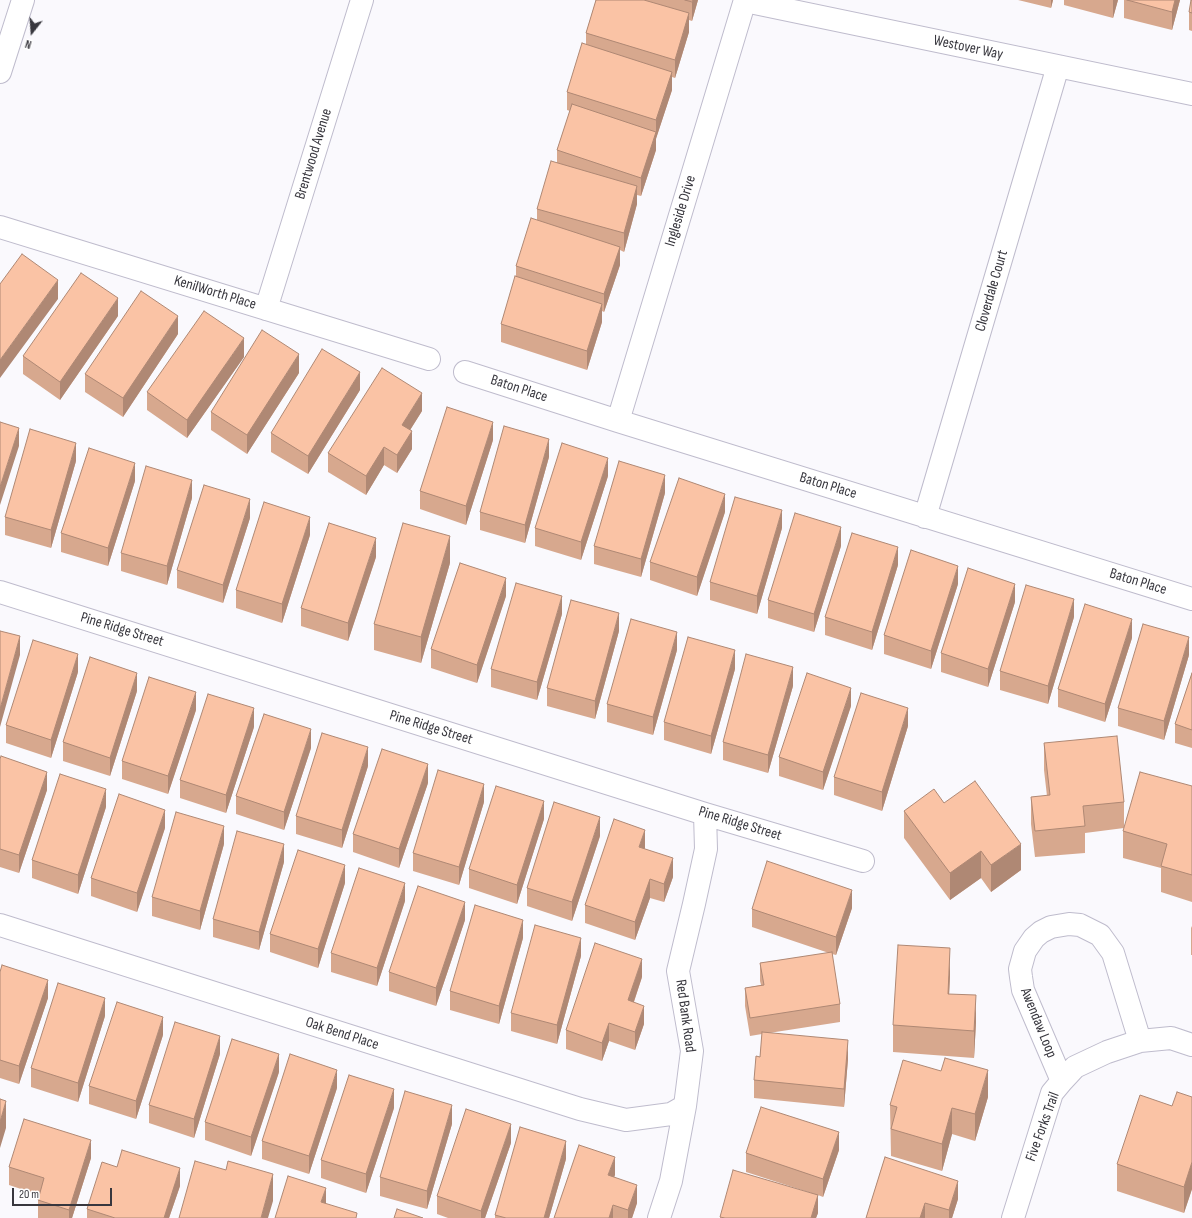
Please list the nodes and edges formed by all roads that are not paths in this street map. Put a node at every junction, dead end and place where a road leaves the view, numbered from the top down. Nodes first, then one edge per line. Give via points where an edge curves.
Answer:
1 (23, 0) edge
2 (362, 0) edge
3 (745, 1) edge
4 (1058, 66) junction
5 (0, 72) edge
6 (1192, 94) edge
7 (0, 227) edge
8 (266, 309) junction
9 (429, 359) dead end
10 (465, 372) dead end
11 (618, 421) junction
12 (925, 516) junction
13 (0, 592) edge
14 (1192, 599) edge
15 (705, 814) junction
16 (863, 861) dead end
17 (0, 925) edge
18 (1140, 1041) junction
19 (1192, 1045) edge
20 (1062, 1081) junction
21 (685, 1106) junction
22 (659, 1218) edge
23 (1013, 1218) edge

1 - 5 street
2 - 8 street, Brentwood Avenue
3 - 4 street, Westover Way
3 - 11 street, Ingleside Drive
4 - 6 street, Westover Way
4 - 12 street, Cloverdale Court
7 - 8 street, KenilWorth Place
8 - 9 street, KenilWorth Place
10 - 11 street, Baton Place
11 - 12 street, Baton Place
12 - 14 street, Baton Place
13 - 15 street, Pine Ridge Street
15 - 16 street, Pine Ridge Street
15 - 21 street, Red Bank Road via 706,849 678,971 692,1051
17 - 21 street, Oak Bend Place via 580,1109 626,1120 671,1114
18 - 19 street, Five Forks Trail via 1171,1038
18 - 20 street, Five Forks Trail via 1107,1052 1075,1067
18 - 20 street, Awendaw Loop via 1113,953 1100,935 1080,925 1068,924 1041,932 1024,951 1021,977 1023,990
20 - 23 street, Five Forks Trail via 1052,1093
21 - 22 street, Red Bank Road via 671,1181

